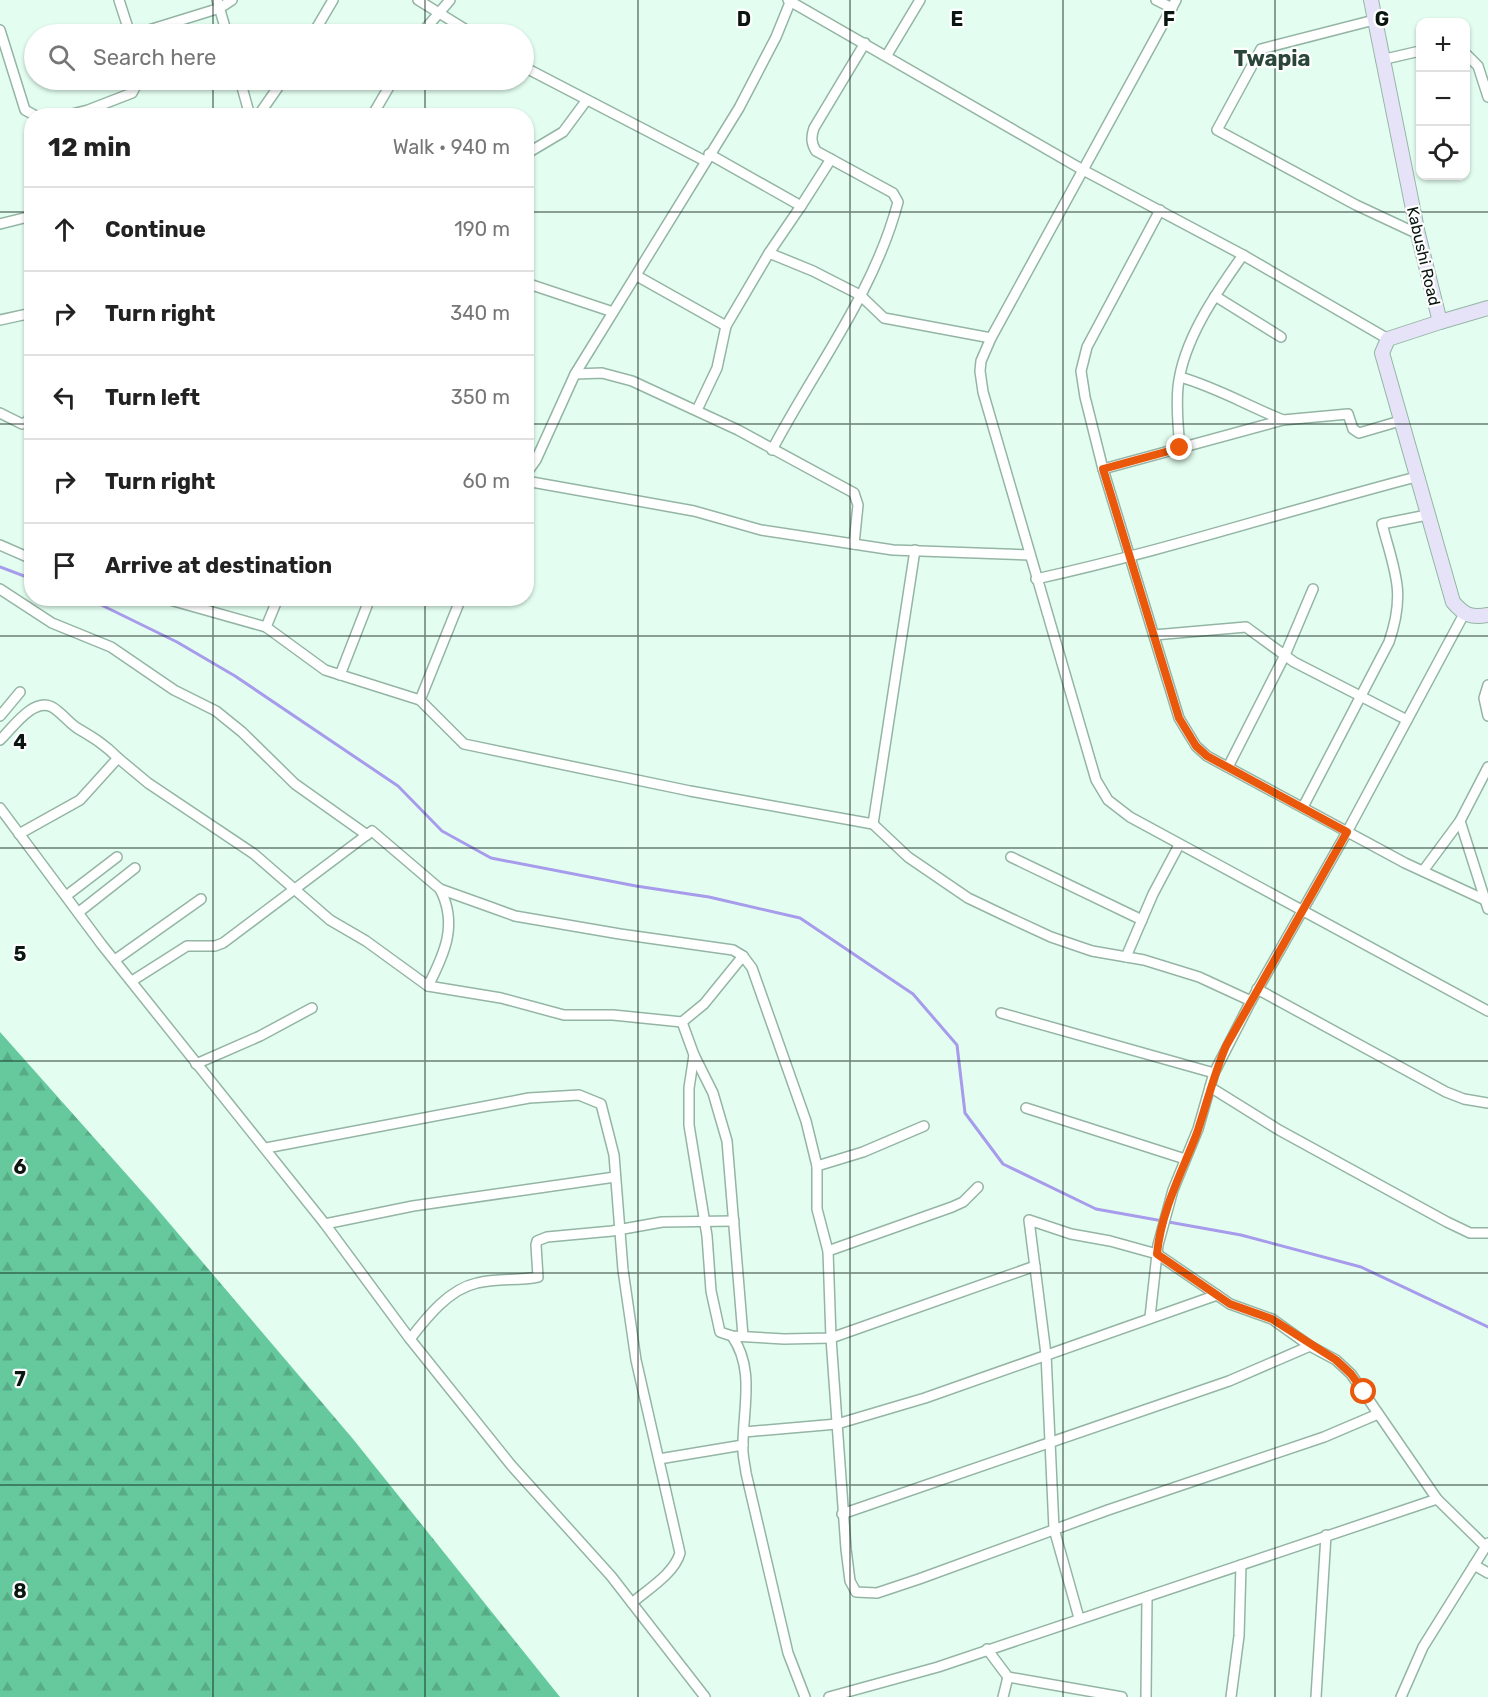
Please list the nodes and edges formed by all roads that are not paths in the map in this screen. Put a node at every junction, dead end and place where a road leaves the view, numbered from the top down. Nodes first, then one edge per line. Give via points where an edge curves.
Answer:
1 (119, 0) edge
2 (232, 0) edge
3 (333, 0) edge
4 (418, 0) edge
5 (450, 0) edge
6 (790, 0) edge
7 (920, 0) edge
8 (1156, 0) edge
9 (1371, 0) edge
10 (218, 4) edge
11 (1174, 4) edge
12 (439, 13) junction
13 (1374, 20) junction
14 (127, 24) edge
15 (163, 24) edge
16 (224, 24) edge
17 (319, 24) edge
18 (430, 24) edge
19 (457, 24) edge
20 (0, 30) edge
21 (865, 43) junction
22 (1416, 52) edge
23 (886, 55) junction
24 (1470, 58) edge
25 (1381, 60) junction
26 (534, 72) edge
27 (134, 90) edge
28 (243, 90) edge
29 (276, 90) edge
30 (387, 90) edge
31 (1488, 98) edge
32 (586, 101) junction
33 (24, 108) edge
34 (90, 108) edge
35 (248, 108) edge
36 (264, 108) edge
37 (377, 108) edge
38 (534, 149) edge
39 (707, 157) junction
40 (831, 159) junction
41 (1083, 170) junction
42 (801, 206) junction
43 (1160, 210) junction
44 (24, 218) edge
45 (0, 224) edge
46 (1418, 234) junction
47 (770, 253) junction
48 (1243, 255) junction
49 (637, 276) junction
50 (534, 286) edge
51 (860, 296) junction
52 (1215, 296) junction
53 (1488, 308) edge
54 (614, 312) junction
55 (24, 315) edge
56 (0, 320) edge
57 (1440, 322) junction
58 (726, 326) junction
59 (1281, 337) dead end
60 (991, 338) junction
61 (1388, 339) junction
62 (575, 374) junction
63 (1180, 376) junction
64 (697, 410) junction
65 (0, 413) edge
66 (1283, 420) junction
67 (1400, 421) junction
68 (24, 423) edge
69 (1180, 448) junction
70 (772, 450) junction
71 (534, 463) edge
72 (1103, 469) junction
73 (1416, 477) junction
74 (534, 482) edge
75 (1426, 515) junction
76 (854, 544) junction
77 (0, 545) edge
78 (915, 550) junction
79 (1030, 555) junction
80 (24, 556) edge
81 (1131, 558) junction
82 (1036, 579) junction
83 (0, 589) edge
84 (1313, 589) dead end
85 (24, 605) edge
86 (26, 606) edge
87 (191, 606) edge
88 (275, 606) edge
89 (367, 606) edge
90 (458, 606) edge
91 (1464, 614) junction
92 (1488, 615) edge
93 (266, 627) junction
94 (1154, 634) junction
95 (1285, 655) junction
96 (340, 675) junction
97 (1488, 684) edge
98 (20, 692) dead end
99 (1361, 696) junction
100 (420, 700) junction
101 (0, 716) edge
102 (1488, 716) edge
103 (1407, 720) junction
104 (0, 740) edge
105 (118, 758) junction
106 (1488, 766) edge
107 (1228, 767) junction
108 (1303, 807) junction
109 (0, 808) edge
110 (1460, 821) junction
111 (873, 824) junction
112 (1347, 832) junction
113 (18, 834) junction
114 (367, 835) junction
115 (1179, 845) junction
116 (117, 857) dead end
117 (1011, 857) dead end
118 (135, 868) dead end
119 (1423, 871) junction
120 (295, 888) junction
121 (440, 889) junction
122 (66, 896) junction
123 (201, 899) dead end
124 (1487, 904) edge
125 (1302, 909) junction
126 (79, 912) junction
127 (1142, 920) junction
128 (743, 956) junction
129 (1126, 957) junction
130 (114, 960) junction
131 (132, 981) junction
132 (428, 986) junction
133 (1257, 989) junction
134 (1251, 1001) junction
135 (312, 1008) dead end
136 (1488, 1011) edge
137 (1001, 1013) dead end
138 (682, 1022) junction
139 (694, 1056) junction
140 (196, 1064) junction
141 (1214, 1073) junction
142 (1210, 1087) junction
143 (1488, 1103) edge
144 (1026, 1108) dead end
145 (924, 1126) dead end
146 (266, 1148) junction
147 (1185, 1159) junction
148 (817, 1166) junction
149 (615, 1177) junction
150 (978, 1187) dead end
151 (704, 1220) junction
152 (734, 1221) junction
153 (325, 1224) junction
154 (621, 1228) junction
155 (1488, 1233) edge
156 (828, 1251) junction
157 (1157, 1254) junction
158 (1035, 1266) junction
159 (1217, 1295) junction
160 (1150, 1317) junction
161 (732, 1336) junction
162 (743, 1336) junction
163 (831, 1338) junction
164 (410, 1339) junction
165 (1310, 1346) junction
166 (1046, 1354) junction
167 (1378, 1414) junction
168 (837, 1424) junction
169 (744, 1432) junction
170 (1050, 1443) junction
171 (742, 1445) junction
172 (659, 1459) junction
173 (1437, 1499) junction
174 (842, 1514) junction
175 (1054, 1529) junction
176 (1326, 1535) junction
177 (1487, 1544) edge
178 (1241, 1565) junction
179 (1474, 1565) junction
180 (1488, 1573) edge
181 (1147, 1597) junction
182 (632, 1603) junction
183 (1078, 1618) junction
184 (987, 1649) junction
185 (1008, 1677) junction
186 (1091, 1695) edge
187 (705, 1697) edge
188 (805, 1697) edge
189 (829, 1697) edge
190 (1003, 1697) edge
191 (1122, 1697) edge
192 (1146, 1697) edge
193 (1231, 1697) edge
194 (1316, 1697) edge
195 (1401, 1697) edge

1 - 14 street
2 - 10 street
3 - 17 street
4 - 12 street
5 - 12 street
6 - 21 street
6 - 39 street via 776,37
7 - 23 street
8 - 11 street
9 - 13 main road, Kabushi Road
10 - 15 street
10 - 16 street
11 - 41 street
12 - 18 street
12 - 19 street
13 - 25 main road, Kabushi Road
13 - 46 street via 1261,49 1217,130
20 - 33 street
21 - 23 street
21 - 40 street via 811,136 816,151
22 - 25 street
23 - 41 street
24 - 31 street via 1478,66
25 - 46 main road, Kabushi Road
26 - 32 street
27 - 34 street
28 - 35 street
29 - 36 street
30 - 37 street
32 - 38 street via 563,132
32 - 39 street
39 - 42 street
39 - 49 street
40 - 42 street
40 - 51 street via 897,197 891,231
41 - 43 street
41 - 60 street
42 - 47 street
43 - 48 street
43 - 72 street via 1087,347 1081,371
44 - 45 street
46 - 57 main road, Kabushi Road
47 - 51 street
47 - 58 street
48 - 52 street
48 - 61 street
49 - 54 street
49 - 58 street
50 - 54 street
51 - 60 street via 884,318
51 - 70 street
52 - 59 street
52 - 63 street
53 - 57 main road, Kabushi Road
54 - 62 street
55 - 56 street
57 - 61 main road
58 - 64 street via 717,368
60 - 79 street via 981,361 983,392
61 - 67 main road via 1382,353
62 - 64 street via 614,375
62 - 71 street
63 - 66 street
63 - 69 street
64 - 70 street
65 - 68 street
66 - 67 street via 1348,414 1353,429 1359,433
66 - 69 street
67 - 73 main road
69 - 72 street
70 - 76 street via 854,493 858,505
72 - 81 street
73 - 75 main road
73 - 81 street
74 - 76 street via 694,511 761,530
75 - 91 main road via 1450,595
75 - 99 street via 1382,524 1400,590 1398,616
76 - 78 street
77 - 80 street
78 - 79 street
78 - 111 street
79 - 82 street
81 - 82 street
81 - 94 street
82 - 115 street via 1096,780 1108,800
83 - 85 street
84 - 95 street
86 - 114 street via 52,623 111,647 174,690 216,711 294,784
87 - 93 street
88 - 93 street
89 - 96 street
90 - 100 street
91 - 92 main road
91 - 103 street
93 - 96 street via 302,656
94 - 95 street via 1241,626
94 - 107 street via 1184,729 1196,746
95 - 99 street
95 - 107 street
96 - 100 street
97 - 102 street via 1484,698
98 - 101 street
99 - 103 street
99 - 108 street
100 - 111 street via 464,744
103 - 112 street
104 - 105 street via 29,711 47,705 76,728 101,741
105 - 113 street via 80,800
105 - 120 street via 148,783 254,854
106 - 110 street
107 - 108 street
108 - 112 street
109 - 113 street
110 - 119 street
110 - 124 street
111 - 129 street via 895,848 968,898 1051,937
112 - 119 street
112 - 125 street
113 - 122 street
114 - 120 street
114 - 121 street via 372,831
115 - 125 street
115 - 127 street
116 - 122 street
117 - 127 street
118 - 126 street
119 - 124 street
120 - 131 street via 223,943 187,946
120 - 132 street via 330,920
121 - 128 street via 515,916 705,945
121 - 132 street via 450,909 448,930
122 - 126 street
123 - 130 street
125 - 133 street
125 - 136 street
126 - 130 street
127 - 129 street
128 - 138 street via 704,1004
128 - 148 street via 772,1017
129 - 134 street via 1199,976
130 - 131 street
131 - 140 street
132 - 138 street via 501,998 564,1015
133 - 134 street
133 - 143 street via 1446,1092
134 - 141 street
135 - 140 street
137 - 141 street
138 - 139 street
139 - 151 street via 689,1125
139 - 152 street via 713,1093 728,1141
140 - 146 street
141 - 142 street
142 - 147 street
142 - 155 street via 1249,1113 1447,1222 1470,1233
144 - 147 street
145 - 148 street
146 - 149 street via 493,1104 579,1095 596,1100 605,1113
146 - 153 street
147 - 157 street
148 - 156 street via 817,1209
149 - 153 street via 413,1206
149 - 154 street
150 - 156 street via 952,1207
151 - 152 street
151 - 154 street
151 - 161 street via 717,1327 724,1335
152 - 162 street
153 - 164 street
154 - 164 street via 540,1239 536,1245 538,1277 464,1286 424,1321
154 - 172 street via 630,1325
156 - 163 street
157 - 158 street via 1029,1220
157 - 159 street
157 - 160 street
158 - 163 street
158 - 166 street
159 - 160 street
159 - 165 street via 1230,1304 1272,1319
160 - 166 street
161 - 162 street
161 - 169 street via 740,1346 745,1371
162 - 163 street
163 - 168 street
164 - 182 street via 511,1465
165 - 167 street via 1336,1360 1351,1374
165 - 170 street via 1229,1381
166 - 168 street via 925,1398
166 - 170 street
167 - 173 street
167 - 175 street via 1324,1437
168 - 169 street
168 - 174 street
169 - 171 street
170 - 174 street
170 - 175 street
171 - 172 street
171 - 188 street via 786,1643
172 - 182 street via 680,1553 670,1570
173 - 176 street
173 - 177 street
174 - 175 street via 850,1581 856,1592 863,1594 919,1579
175 - 183 street
176 - 178 street
176 - 194 street
177 - 179 street
178 - 181 street
178 - 193 street via 1239,1636
179 - 180 street
179 - 195 street via 1423,1647
181 - 183 street
181 - 192 street
182 - 187 street
183 - 184 street
184 - 185 street
184 - 189 street
185 - 186 street
185 - 190 street
186 - 191 street

